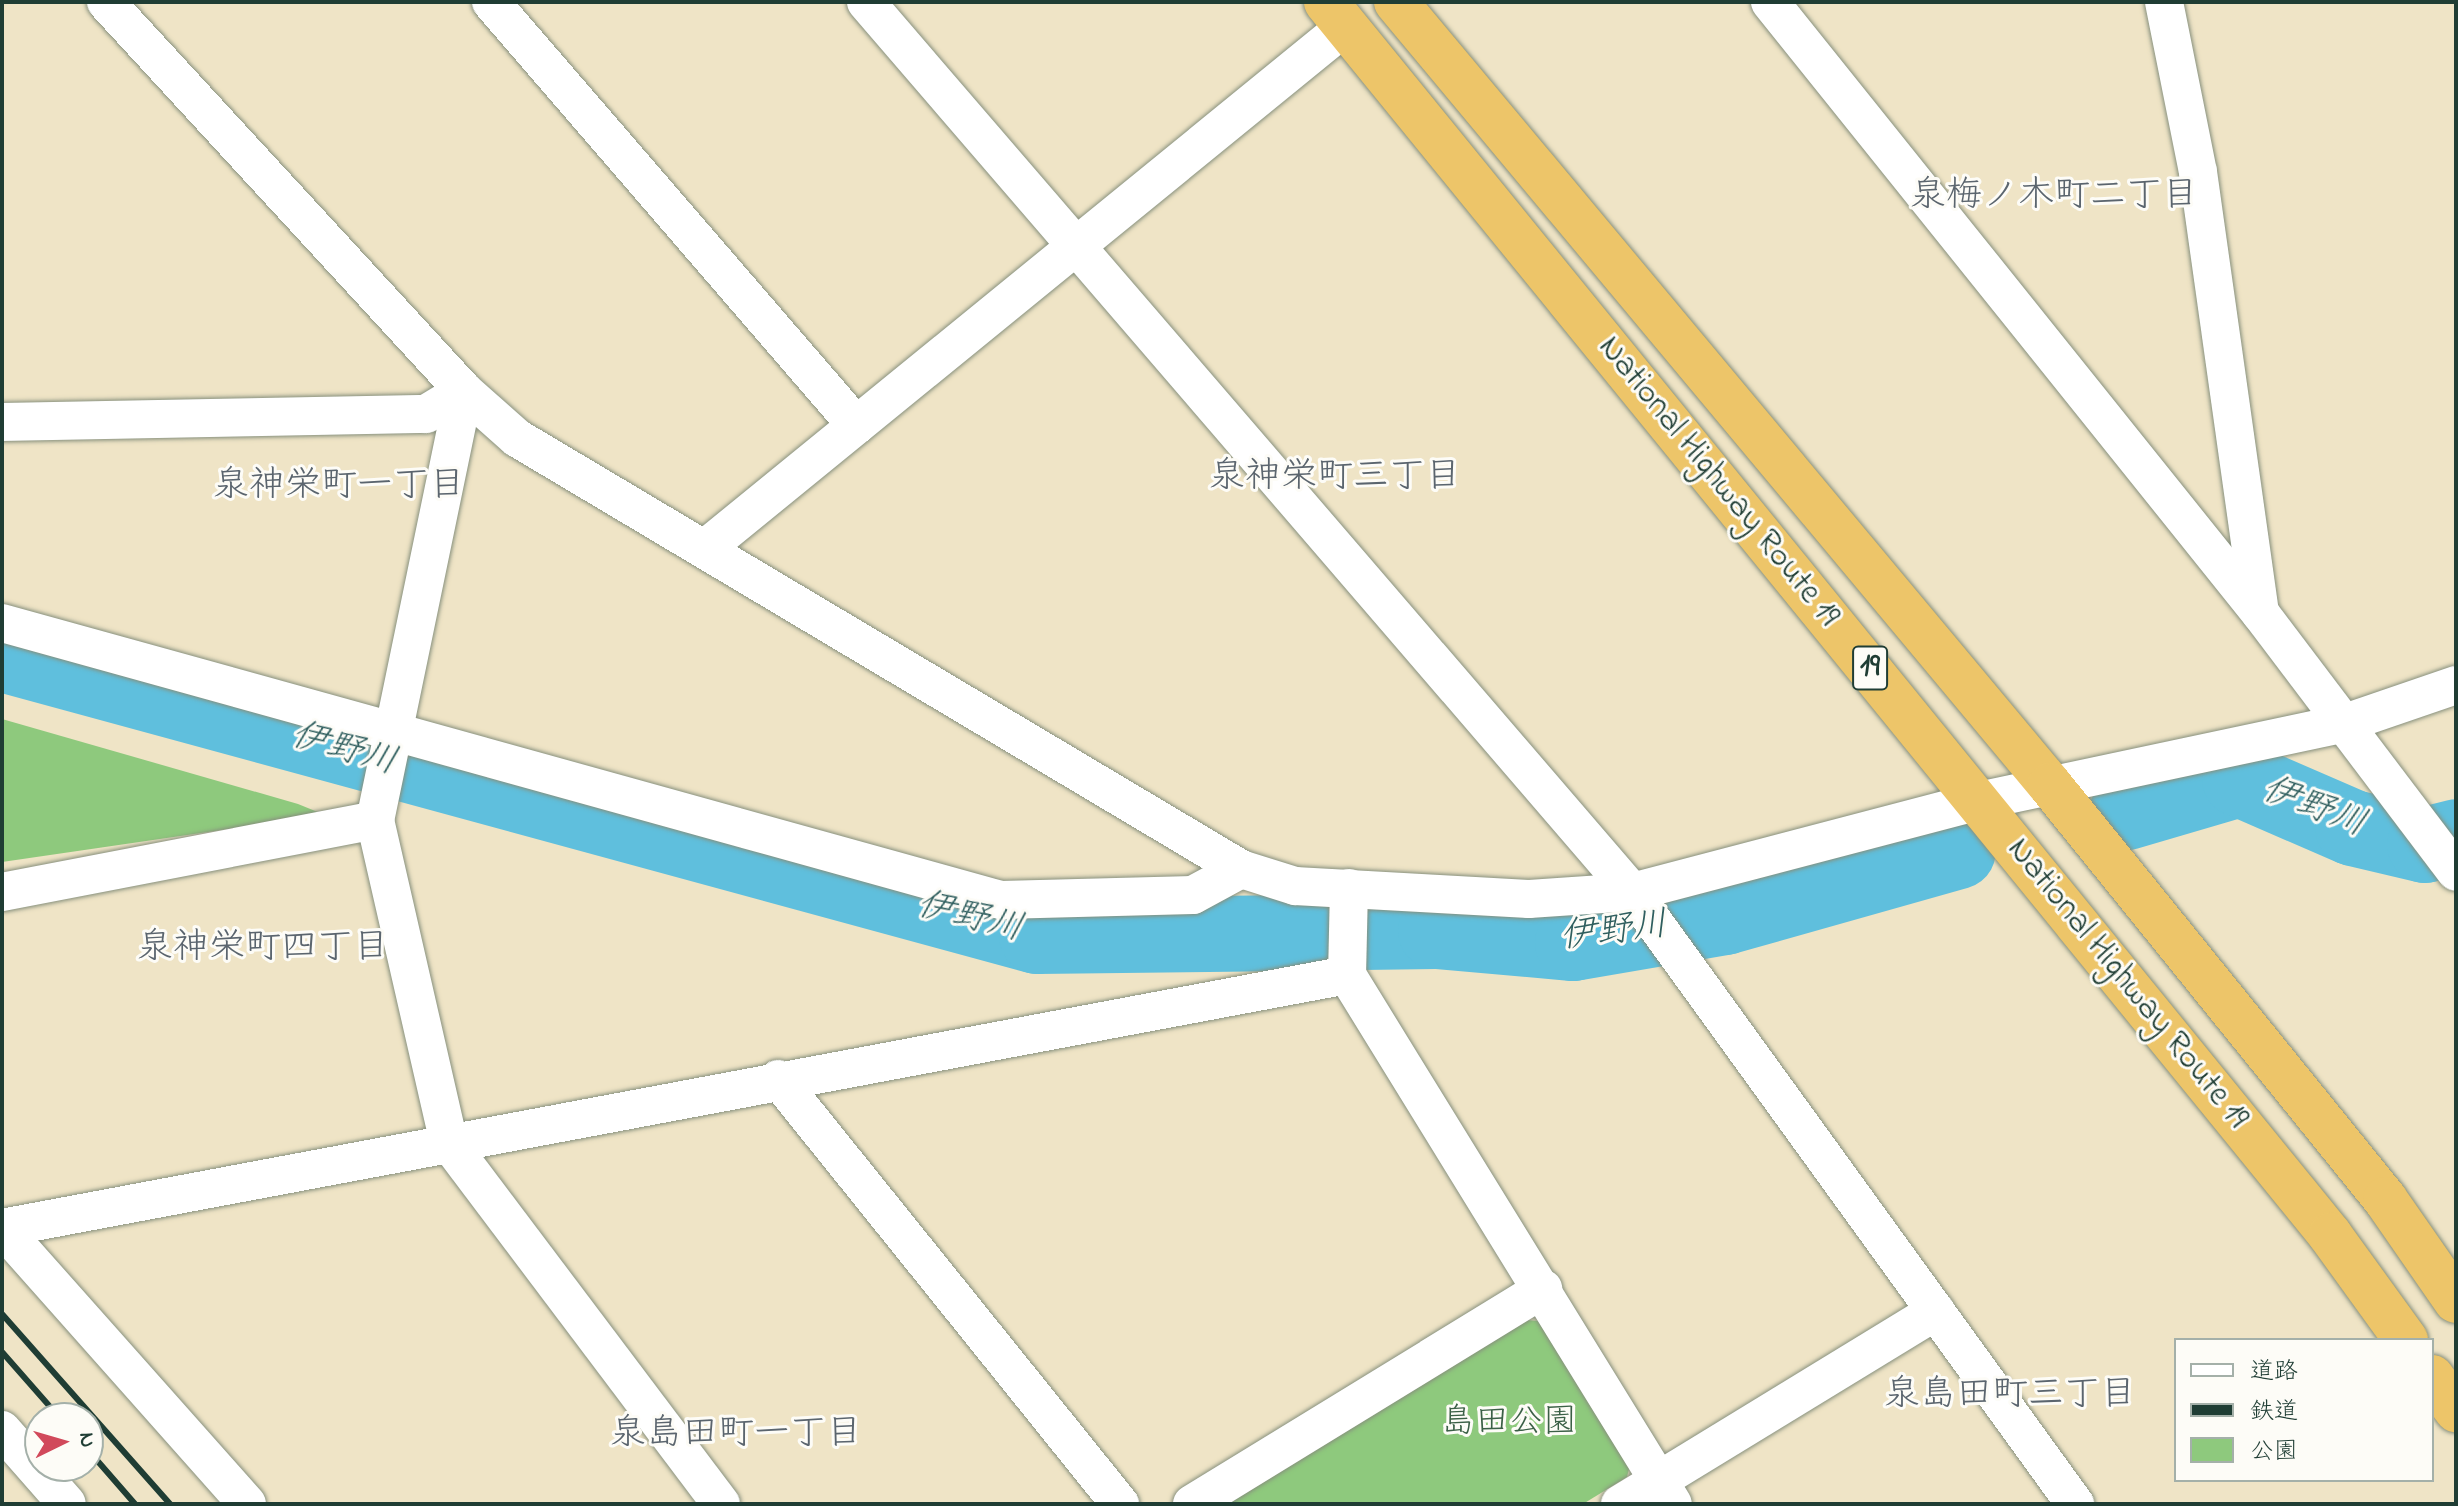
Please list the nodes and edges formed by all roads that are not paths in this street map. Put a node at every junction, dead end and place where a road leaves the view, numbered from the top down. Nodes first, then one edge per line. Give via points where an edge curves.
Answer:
1 (106, 2) edge
2 (491, 2) edge
3 (866, 2) edge
4 (1396, 2) edge
5 (1770, 2) edge
6 (2164, 2) edge
7 (1336, 14) edge
8 (1078, 247) junction
9 (464, 391) junction
10 (2, 422) edge
11 (856, 425) junction
12 (707, 547) junction
13 (2261, 614) junction
14 (2, 623) edge
15 (2456, 685) edge
16 (2342, 724) junction
17 (393, 736) junction
18 (2050, 785) junction
19 (1979, 801) junction
20 (375, 820) junction
21 (1241, 869) junction
22 (2456, 872) edge
23 (1349, 888) junction
24 (2, 892) edge
25 (1632, 892) junction
26 (1347, 975) junction
27 (778, 1079) junction
28 (449, 1143) junction
29 (1543, 1289) junction
30 (2456, 1301) edge
31 (1936, 1311) junction
32 (2405, 1338) edge
33 (2434, 1380) edge
34 (2456, 1410) edge
35 (2, 1430) edge
36 (1666, 1492) edge
37 (67, 1504) edge
38 (247, 1504) edge
39 (721, 1504) edge
40 (1120, 1504) edge
41 (1192, 1504) edge
42 (1620, 1504) edge
43 (2075, 1504) edge

1 - 9 street
2 - 11 street
3 - 8 street
4 - 18 highway, National Highway Route 19 / 19
5 - 13 street
6 - 13 street via 2198,172
7 - 8 street
7 - 19 highway, National Highway Route 19 / 19
8 - 11 street
8 - 25 street
9 - 10 street via 426,414
9 - 12 street via 517,438
9 - 17 street
11 - 12 street
12 - 21 street
13 - 16 street
14 - 17 street
15 - 16 street
16 - 18 street
16 - 22 street
17 - 20 street
17 - 21 street via 1001,900 1193,895
18 - 19 street
18 - 30 highway, National Highway Route 19 / 19 via 2385,1199
19 - 25 street
19 - 32 highway, National Highway Route 19 / 19 via 2330,1235
20 - 24 street
20 - 28 street
21 - 23 street via 1295,886
23 - 25 street via 1529,899
23 - 26 street
25 - 31 street
26 - 27 street
26 - 29 street
27 - 28 street
27 - 40 street
28 - 38 street via 2,1228
28 - 39 street
29 - 36 street
29 - 41 street
31 - 36 street
31 - 43 street
33 - 34 highway
35 - 37 street
36 - 42 street

